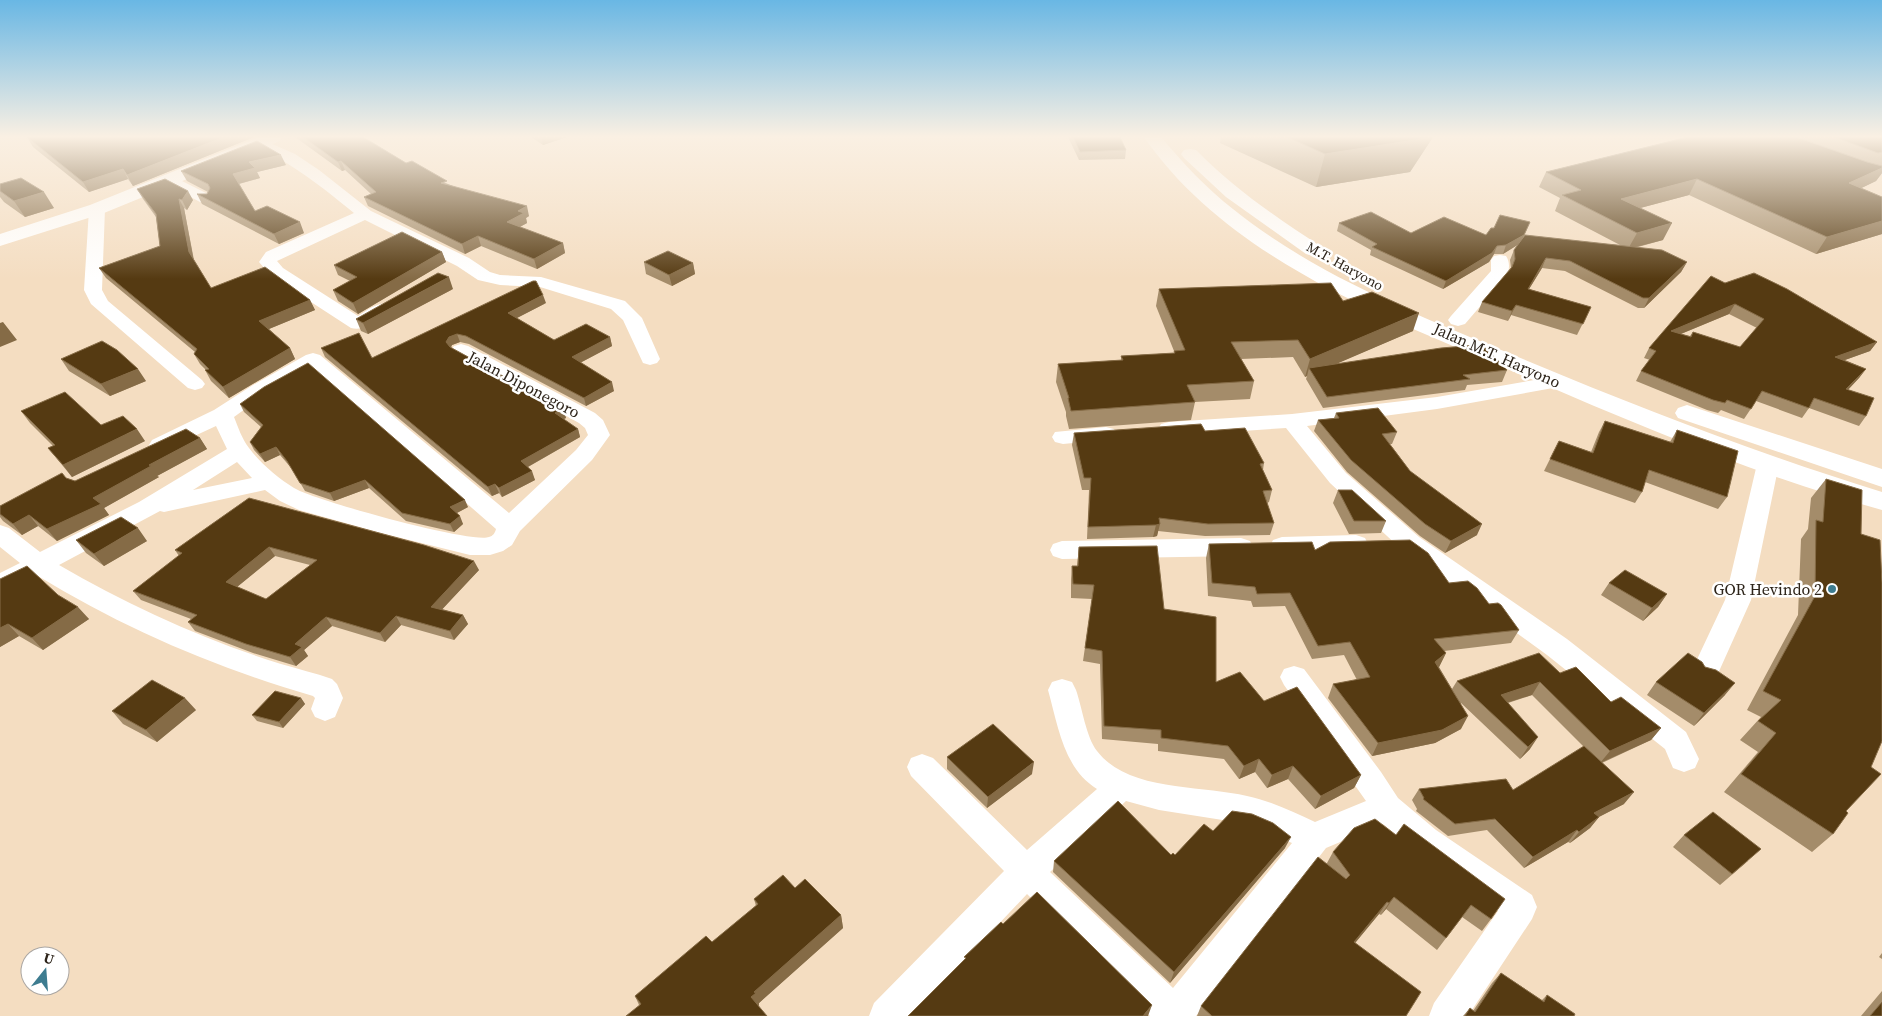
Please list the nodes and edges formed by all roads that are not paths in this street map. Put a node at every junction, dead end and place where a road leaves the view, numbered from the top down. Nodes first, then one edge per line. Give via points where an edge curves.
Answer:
1 (159, 184) edge
2 (178, 184) edge
3 (328, 184) edge
4 (1193, 184) edge
5 (1222, 184) edge
6 (206, 199) edge
7 (97, 209) junction
8 (365, 214) junction
9 (0, 240) edge
10 (1500, 260) dead end
11 (463, 262) junction
12 (447, 271) dead end
13 (398, 300) edge
14 (1458, 320) junction
15 (461, 350) dead end
16 (1540, 356) joint
17 (650, 359) dead end
18 (1557, 382) junction
19 (195, 384) dead end
20 (222, 415) junction
21 (1292, 421) junction
22 (1153, 430) edge
23 (1123, 433) edge
24 (1063, 437) dead end
25 (239, 451) junction
26 (144, 453) edge
27 (1768, 464) junction
28 (1882, 478) edge
29 (269, 482) junction
30 (1882, 501) edge
31 (148, 508) junction
32 (509, 527) junction
33 (0, 534) edge
34 (1410, 543) junction
35 (1062, 550) dead end
36 (38, 564) junction
37 (0, 584) edge
38 (1706, 670) edge
39 (1294, 677) dead end
40 (1062, 690) dead end
41 (325, 709) dead end
42 (1684, 759) dead end
43 (922, 767) dead end
44 (1120, 787) junction
45 (1387, 808) junction
46 (1315, 838) junction
47 (1026, 872) junction
48 (887, 1016) edge
49 (1175, 1016) edge
50 (1447, 1016) edge

1 - 7 main road
2 - 6 street
3 - 8 street
4 - 18 main road, Jalan M.T. Haryono via 1235,220 1300,264 1376,302
5 - 14 main road, M.T. Haryono via 1317,252 1361,277
7 - 9 main road
7 - 19 street via 93,290 96,298
8 - 11 street
8 - 13 street via 272,256 268,262 277,272 358,324
10 - 14 street via 1500,272
11 - 12 street
11 - 17 street via 484,276 541,282 618,305 632,318
14 - 16 main road, M.T. Haryono
15 - 32 street, Jalan Diponegoro via 587,418 599,435 584,455
16 - 28 main road, Jalan M.T. Haryono via 1716,424
18 - 21 street via 1437,403
18 - 27 main road, Jalan M.T. Haryono
20 - 25 street
20 - 26 street
20 - 32 street via 260,389 313,360
21 - 22 street
21 - 34 street via 1338,478
23 - 24 street
25 - 29 street
25 - 31 street
27 - 30 main road, Jalan M.T. Haryono
27 - 38 street via 1738,600
29 - 31 street
29 - 32 street via 307,504 470,546 484,548 498,543 506,538
31 - 36 street
33 - 36 street
34 - 35 street
34 - 42 street via 1558,648 1676,742
36 - 37 street
36 - 41 street via 85,592 161,628 276,674 322,687 329,698
39 - 45 street
40 - 44 street via 1085,760 1105,779
43 - 47 street
44 - 46 street via 1246,810
44 - 47 street
45 - 46 street
45 - 50 street via 1425,840 1520,907
46 - 49 street
47 - 48 street
47 - 49 street

